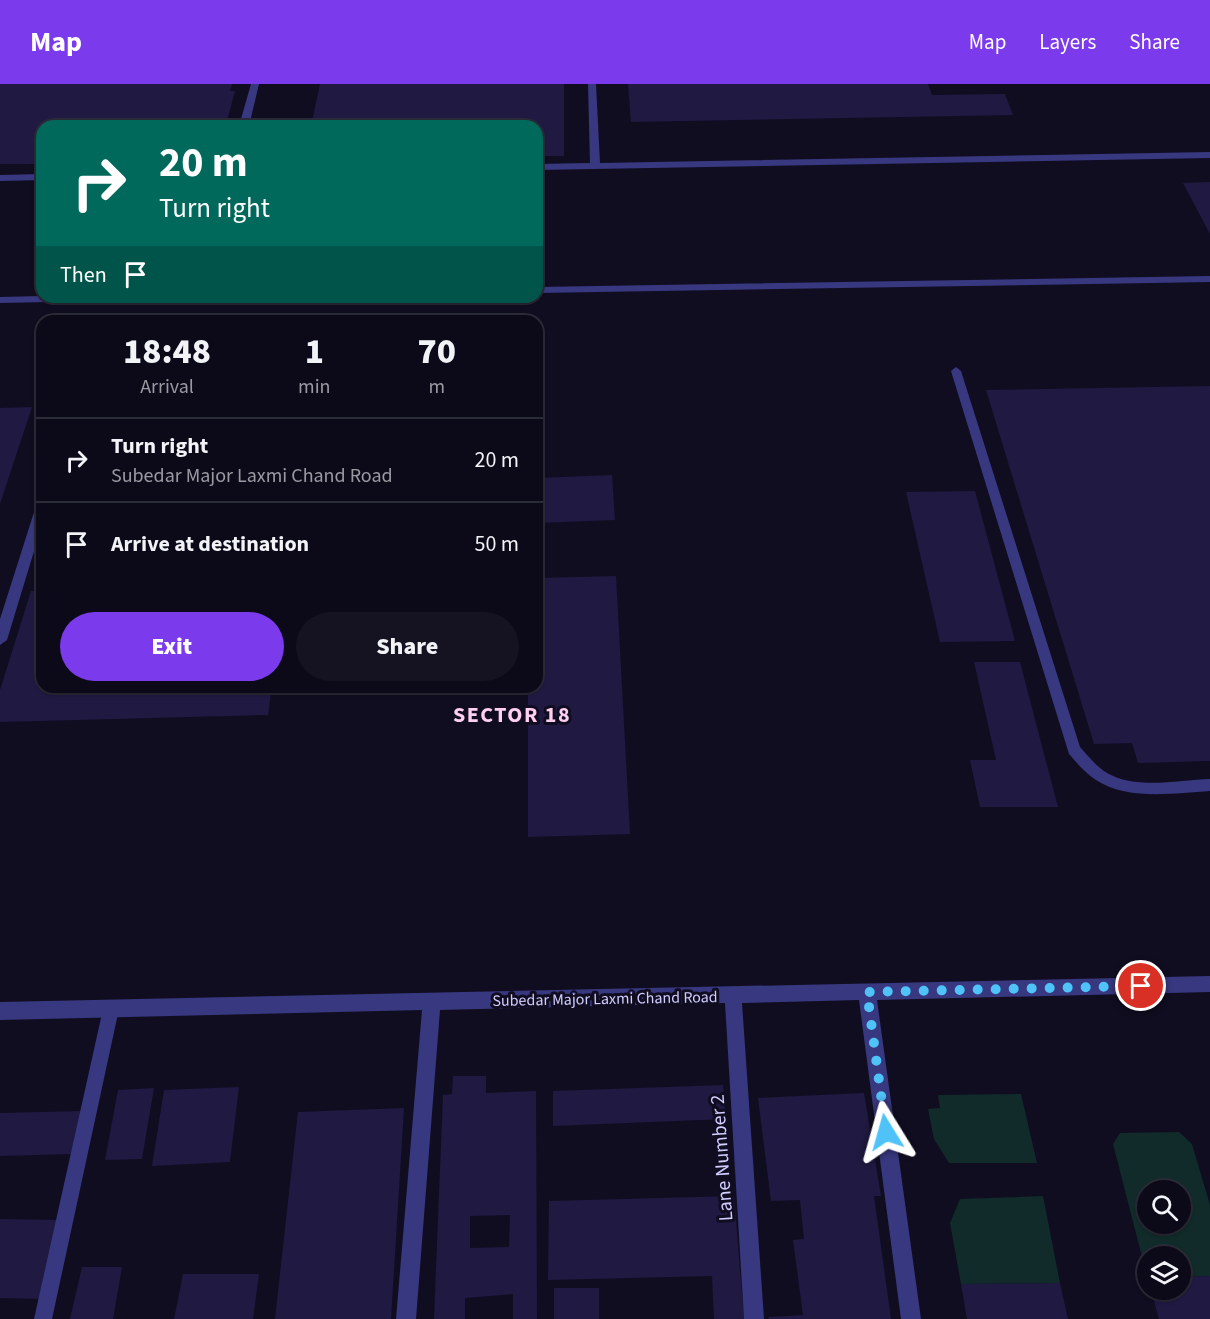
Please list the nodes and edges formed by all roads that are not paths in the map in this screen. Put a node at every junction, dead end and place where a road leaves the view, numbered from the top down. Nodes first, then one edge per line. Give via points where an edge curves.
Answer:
1 (255, 84) edge
2 (592, 84) edge
3 (246, 120) edge
4 (1210, 155) edge
5 (595, 166) junction
6 (543, 167) edge
7 (36, 177) edge
8 (0, 178) edge
9 (1210, 279) edge
10 (543, 290) edge
11 (36, 299) edge
12 (0, 300) edge
13 (956, 371) dead end
14 (36, 525) edge
15 (0, 640) edge
16 (1210, 785) edge
17 (1210, 984) edge
18 (867, 992) junction
19 (733, 995) junction
20 (432, 1001) junction
21 (111, 1009) junction
22 (0, 1011) edge
23 (42, 1319) edge
24 (406, 1319) edge
25 (754, 1319) edge
26 (911, 1319) edge

1 - 3 lane
2 - 5 lane
4 - 5 lane
5 - 6 lane
7 - 8 lane
9 - 10 lane
11 - 12 lane
13 - 16 lane via 1074,750 1108,780 1135,787
14 - 15 lane
17 - 18 street, Subedar Major Laxmi Chand Road
18 - 19 street, Subedar Major Laxmi Chand Road
18 - 26 street
19 - 20 street, Subedar Major Laxmi Chand Road
19 - 25 street, Lane Number 2
20 - 21 street, Subedar Major Laxmi Chand Road
20 - 24 street
21 - 22 street, Subedar Major Laxmi Chand Road
21 - 23 lane

